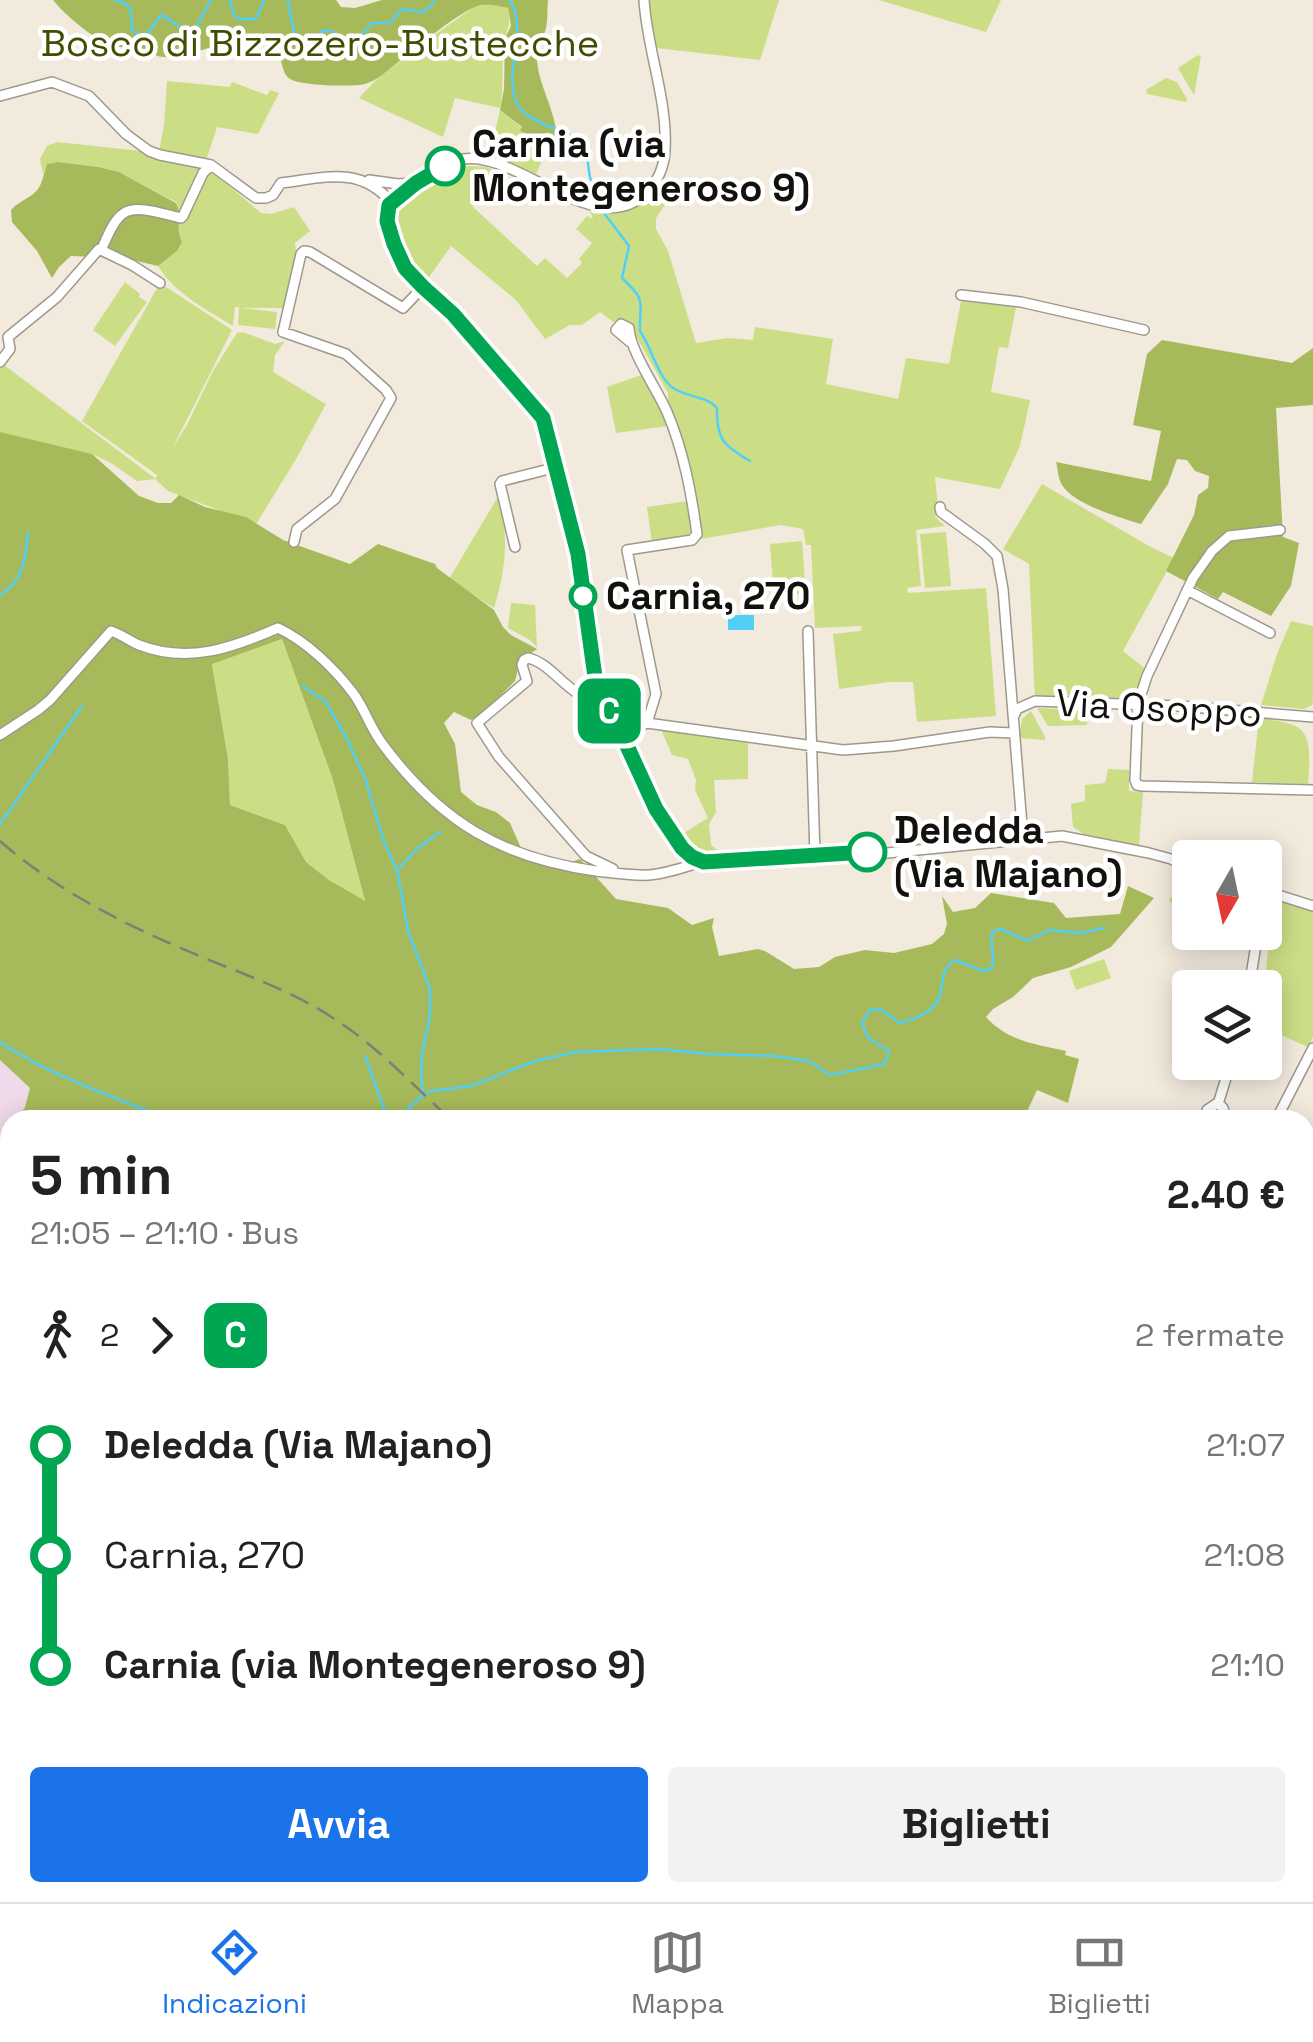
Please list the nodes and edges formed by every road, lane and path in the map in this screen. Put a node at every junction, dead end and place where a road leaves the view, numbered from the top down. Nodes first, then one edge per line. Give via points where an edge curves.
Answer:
1 (644, 0) edge
2 (0, 96) edge
3 (211, 165) junction
4 (360, 179) junction
5 (416, 183) junction
6 (391, 202) junction
7 (102, 248) junction
8 (160, 283) dead end
9 (423, 287) junction
10 (961, 295) dead end
11 (1144, 330) dead end
12 (630, 342) dead end
13 (0, 362) edge
14 (557, 467) junction
15 (940, 506) dead end
16 (1280, 530) dead end
17 (294, 542) dead end
18 (515, 546) dead end
19 (1187, 590) junction
20 (808, 630) dead end
21 (1270, 633) dead end
22 (602, 699) junction
23 (1138, 704) junction
24 (1313, 717) edge
25 (1012, 718) junction
26 (647, 723) junction
27 (1013, 732) junction
28 (622, 735) junction
29 (0, 736) edge
30 (812, 746) junction
31 (1313, 790) edge
32 (1023, 838) junction
33 (816, 856) junction
34 (1171, 859) edge
35 (704, 862) junction
36 (624, 874) junction
37 (1282, 896) edge
38 (1313, 906) edge
39 (1313, 1048) edge
40 (1225, 1080) edge
41 (1218, 1104) junction
42 (1208, 1110) edge
43 (1224, 1110) edge
44 (1281, 1110) edge

1 - 5 street via 666,147 659,175 644,196 622,206 586,204 480,159 446,165
2 - 3 street via 52,82 89,96 150,151
3 - 4 street via 256,198 273,194 280,183
3 - 7 street via 184,216 129,211
4 - 5 street
4 - 6 street
5 - 6 street
6 - 9 street via 387,221 394,244
7 - 8 street
7 - 13 street via 8,337 10,349
9 - 14 street via 543,418
9 - 17 street via 403,308 310,252 301,254 283,332 346,354 391,398 335,500 297,529
10 - 11 street
12 - 26 street via 686,464 697,534 627,550 656,694
14 - 18 street via 500,484
14 - 22 street
15 - 25 street via 996,556
16 - 19 street via 1228,536
19 - 21 street
19 - 23 street
20 - 30 street
22 - 28 street
22 - 36 street via 594,701 528,658 522,666 527,681 478,723 499,757 586,856
23 - 24 street, Via Osoppo
23 - 25 street, Via Osoppo via 1035,701
23 - 31 street via 1137,785
25 - 27 street
26 - 28 street
26 - 30 street
27 - 30 street via 843,750
27 - 32 street
28 - 35 street via 664,822 682,848
29 - 36 street via 50,700 111,631 190,654 278,628 338,676 384,747 462,826 554,865
30 - 33 street
32 - 33 street
32 - 34 street via 1062,836
33 - 35 street
35 - 36 street via 652,876
37 - 38 street
39 - 44 street
40 - 41 street
41 - 42 street
41 - 43 street

